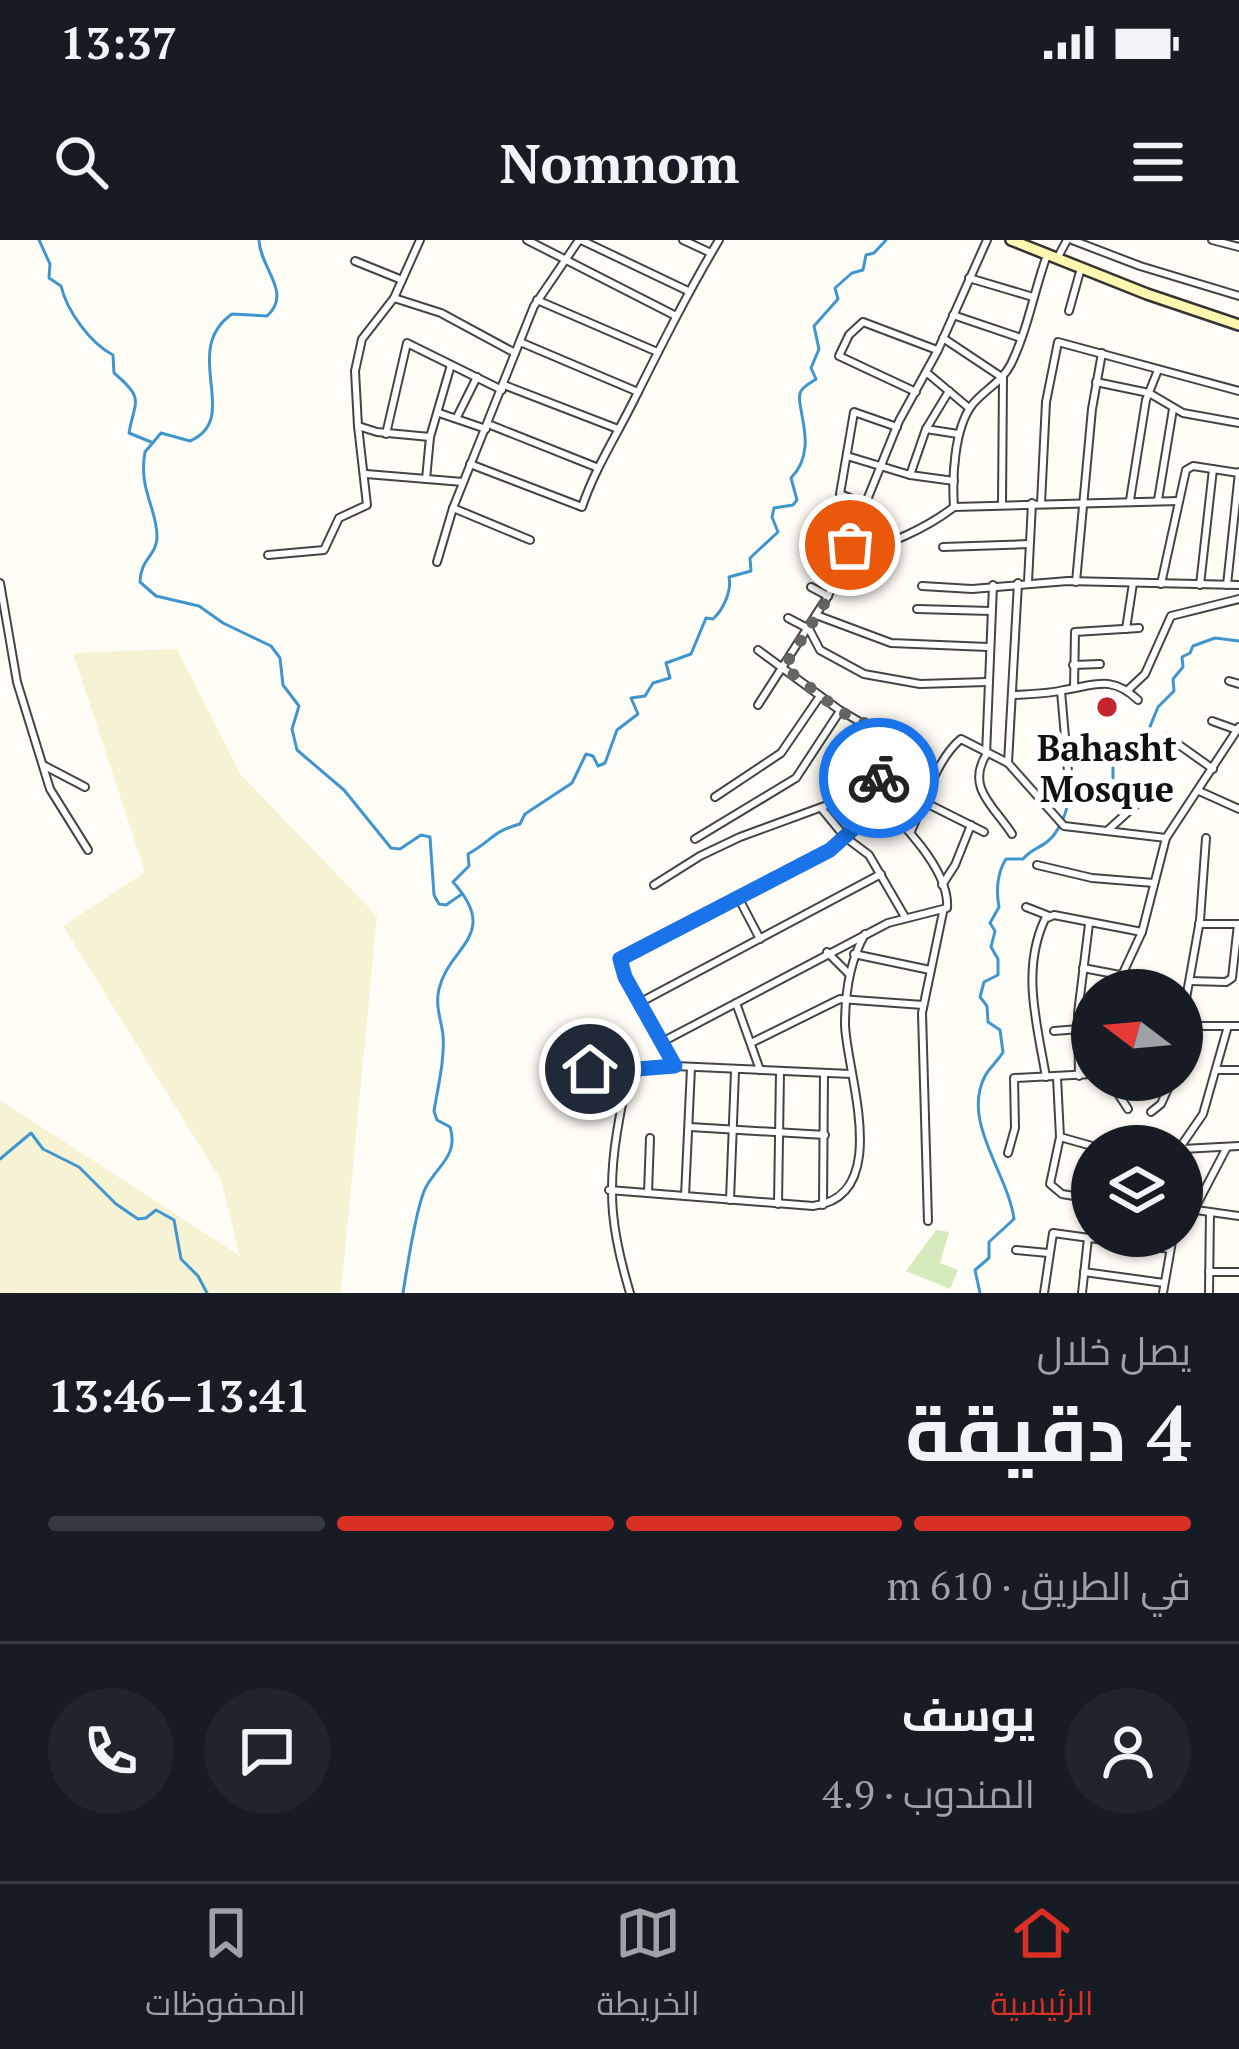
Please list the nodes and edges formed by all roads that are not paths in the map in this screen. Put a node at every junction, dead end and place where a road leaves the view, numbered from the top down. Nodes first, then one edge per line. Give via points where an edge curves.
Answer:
1 (527, 240) edge
2 (580, 240) edge
3 (683, 240) edge
4 (719, 240) edge
5 (987, 240) edge
6 (1012, 240) edge
7 (1070, 240) edge
8 (1212, 240) edge
9 (416, 241) edge
10 (1239, 247) edge
11 (712, 253) junction
12 (1053, 255) junction
13 (565, 259) junction
14 (355, 261) dead end
15 (1082, 267) junction
16 (969, 278) junction
17 (402, 280) junction
18 (688, 291) junction
19 (1239, 296) edge
20 (1034, 297) junction
21 (394, 298) junction
22 (537, 301) junction
23 (1069, 310) dead end
24 (675, 315) junction
25 (953, 315) junction
26 (1239, 325) edge
27 (944, 338) junction
28 (1022, 338) junction
29 (520, 342) junction
30 (938, 350) junction
31 (656, 352) junction
32 (515, 353) junction
33 (1102, 353) junction
34 (451, 365) junction
35 (1158, 370) junction
36 (926, 372) junction
37 (476, 377) junction
38 (1003, 378) junction
39 (1096, 382) junction
40 (503, 388) junction
41 (949, 391) junction
42 (1239, 391) edge
43 (638, 392) junction
44 (916, 392) junction
45 (1149, 393) junction
46 (970, 408) junction
47 (1173, 408) junction
48 (440, 413) junction
49 (457, 419) junction
50 (1239, 423) edge
51 (358, 426) junction
52 (487, 427) junction
53 (897, 427) junction
54 (618, 429) junction
55 (926, 429) junction
56 (386, 434) junction
57 (960, 435) junction
58 (430, 437) junction
59 (846, 456) junction
60 (470, 464) junction
61 (884, 466) junction
62 (596, 467) junction
63 (1213, 469) junction
64 (1239, 472) edge
65 (366, 474) junction
66 (910, 475) junction
67 (426, 479) junction
68 (954, 481) junction
69 (464, 482) junction
70 (1158, 500) junction
71 (1130, 501) junction
72 (1179, 501) junction
73 (1036, 503) junction
74 (1083, 503) junction
75 (1002, 504) junction
76 (867, 505) junction
77 (954, 507) junction
78 (453, 508) junction
79 (530, 540) dead end
80 (1029, 544) junction
81 (850, 545) junction
82 (943, 547) dead end
83 (268, 554) dead end
84 (437, 562) dead end
85 (1028, 582) junction
86 (1076, 582) junction
87 (0, 583) edge
88 (1018, 583) junction
89 (1133, 583) junction
90 (1161, 584) junction
91 (993, 585) junction
92 (1200, 585) junction
93 (1227, 585) junction
94 (1239, 585) edge
95 (811, 586) dead end
96 (922, 586) dead end
97 (828, 596) junction
98 (1239, 599) edge
99 (917, 609) dead end
100 (991, 610) junction
101 (817, 615) junction
102 (788, 618) dead end
103 (808, 628) junction
104 (1139, 628) dead end
105 (1126, 629) junction
106 (988, 647) junction
107 (758, 650) dead end
108 (1100, 664) dead end
109 (1073, 665) junction
110 (784, 667) junction
111 (986, 682) junction
112 (1229, 682) dead end
113 (1239, 685) edge
114 (1074, 688) junction
115 (1128, 690) junction
116 (1061, 691) junction
117 (1014, 695) junction
118 (820, 696) junction
119 (1138, 700) dead end
120 (758, 705) dead end
121 (840, 711) junction
122 (1213, 721) dead end
123 (877, 726) junction
124 (1238, 729) edge
125 (1168, 737) dead end
126 (986, 755) junction
127 (1008, 764) junction
128 (44, 766) junction
129 (1213, 769) junction
130 (1069, 783) dead end
131 (85, 787) dead end
132 (1199, 791) junction
133 (872, 796) junction
134 (715, 797) dead end
135 (1140, 801) dead end
136 (925, 802) junction
137 (822, 809) junction
138 (1239, 809) edge
139 (971, 825) junction
140 (910, 831) junction
141 (984, 832) dead end
142 (1104, 833) junction
143 (1012, 834) dead end
144 (845, 837) junction
145 (1166, 838) junction
146 (1206, 838) dead end
147 (695, 839) dead end
148 (88, 850) dead end
149 (1037, 865) dead end
150 (881, 874) junction
151 (1154, 883) junction
152 (654, 885) dead end
153 (942, 885) junction
154 (738, 897) junction
155 (1026, 907) dead end
156 (943, 912) junction
157 (905, 916) junction
158 (1049, 916) junction
159 (1089, 923) junction
160 (1199, 924) junction
161 (1238, 924) edge
162 (1142, 932) junction
163 (865, 934) junction
164 (760, 938) junction
165 (827, 952) junction
166 (854, 954) junction
167 (1083, 968) joint
168 (1090, 969) edge
169 (1126, 969) edge
170 (1190, 969) edge
171 (930, 970) junction
172 (849, 974) junction
173 (1203, 981) edge
174 (846, 999) junction
175 (639, 1003) junction
176 (736, 1003) junction
177 (923, 1004) junction
178 (1203, 1024) edge
179 (1228, 1026) junction
180 (1239, 1026) edge
181 (1071, 1029) edge
182 (1054, 1031) dead end
183 (662, 1042) junction
184 (751, 1043) junction
185 (675, 1066) junction
186 (691, 1067) junction
187 (590, 1069) dead end
188 (735, 1070) junction
189 (760, 1070) junction
190 (1217, 1070) junction
191 (1239, 1070) edge
192 (780, 1072) junction
193 (824, 1073) junction
194 (851, 1074) junction
195 (1071, 1076) edge
196 (1046, 1077) junction
197 (1057, 1077) junction
198 (628, 1082) junction
199 (1123, 1101) edge
200 (1161, 1101) edge
201 (1128, 1109) dead end
202 (1151, 1112) dead end
203 (1196, 1125) edge
204 (690, 1127) junction
205 (732, 1129) junction
206 (777, 1130) junction
207 (825, 1135) junction
208 (650, 1138) dead end
209 (1060, 1138) junction
210 (1071, 1141) edge
211 (1239, 1146) edge
212 (1203, 1147) edge
213 (1227, 1147) junction
214 (1008, 1153) dead end
215 (609, 1190) junction
216 (648, 1193) junction
217 (1203, 1193) edge
218 (1071, 1195) edge
219 (685, 1196) junction
220 (730, 1199) junction
221 (778, 1204) junction
222 (823, 1205) junction
223 (1203, 1211) edge
224 (1210, 1212) junction
225 (1239, 1216) edge
226 (928, 1221) dead end
227 (1071, 1236) edge
228 (1016, 1250) dead end
229 (1050, 1253) junction
230 (1086, 1257) edge
231 (1169, 1257) edge
232 (1084, 1272) junction
233 (1209, 1272) junction
234 (1239, 1272) edge
235 (1163, 1288) edge
236 (630, 1293) edge
237 (1044, 1293) edge
238 (1082, 1293) edge
239 (1209, 1293) edge

1 - 13 street
2 - 13 street
2 - 18 street
3 - 11 street
4 - 11 street
5 - 16 street
6 - 12 street
7 - 12 street
7 - 19 street
8 - 10 street
9 - 17 street
11 - 18 street
12 - 15 street
12 - 20 street
13 - 22 street
13 - 24 street
14 - 17 street
15 - 23 street
15 - 26 street
16 - 20 street
16 - 25 street
17 - 21 street
18 - 24 street
20 - 28 street
21 - 32 street
21 - 51 street via 362,339
22 - 29 street
22 - 31 street
24 - 31 street
25 - 27 street
25 - 28 street
27 - 30 street
27 - 38 street
28 - 38 street
29 - 32 street
29 - 43 street
30 - 36 street
30 - 44 street via 863,322 844,344 839,356
31 - 43 street
32 - 40 street
33 - 35 street
33 - 39 street
33 - 73 street via 1055,345
34 - 37 street
34 - 48 street
34 - 56 street via 407,343
35 - 42 street
35 - 45 street
36 - 41 street
36 - 44 street
37 - 40 street
37 - 49 street
38 - 46 street
38 - 75 street
39 - 45 street
39 - 74 street
40 - 52 street
40 - 54 street
41 - 46 street
41 - 55 street
43 - 54 street
44 - 53 street
45 - 47 street
45 - 71 street
46 - 57 street
47 - 50 street
47 - 70 street
48 - 49 street
48 - 58 street
49 - 52 street
51 - 56 street
51 - 65 street
52 - 60 street
52 - 62 street
53 - 59 street via 854,412
53 - 61 street
54 - 62 street
55 - 57 street
55 - 66 street
56 - 58 street
57 - 68 street
58 - 67 street
59 - 61 street
59 - 76 street via 840,494
60 - 62 street via 582,507
60 - 69 street
61 - 66 street
61 - 76 street
63 - 64 street
63 - 72 street via 1187,467
63 - 92 street
64 - 93 street
65 - 67 street
65 - 83 street via 367,505 339,518 324,550
66 - 68 street
67 - 69 street
68 - 77 street
69 - 78 street
70 - 71 street
70 - 72 street
71 - 74 street
72 - 90 street
73 - 74 street
73 - 75 street
73 - 80 street
74 - 86 street
75 - 77 street
76 - 81 street
77 - 81 street via 871,548
78 - 79 street
78 - 84 street
80 - 82 street
80 - 85 street
81 - 97 street
85 - 86 street
85 - 88 street
86 - 89 street
87 - 128 street via 17,682
88 - 91 street
88 - 117 street
89 - 90 street
89 - 105 street
90 - 92 street
91 - 96 street
91 - 100 street
92 - 93 street
93 - 94 street
95 - 97 street
97 - 101 street
98 - 115 street via 1172,616 1145,674
99 - 100 street
100 - 106 street
101 - 103 street
101 - 106 street via 891,643
102 - 103 street
103 - 110 street
103 - 111 street via 820,650 864,674 920,684
104 - 105 street
105 - 109 street via 1075,632
106 - 111 street
107 - 110 street
108 - 109 street
109 - 114 street
110 - 118 street
110 - 120 street
111 - 126 street
112 - 113 street
114 - 115 street via 1101,680
114 - 116 street
115 - 119 street
116 - 117 street
116 - 130 street
117 - 127 street
118 - 121 street
118 - 134 street via 781,753
121 - 123 street
121 - 147 street via 796,778
122 - 124 street
123 - 133 street via 892,730 894,742
123 - 137 street via 840,793
124 - 129 street
125 - 129 street
126 - 127 street
126 - 136 street via 956,741
126 - 143 street via 979,788
127 - 142 street via 1054,819
128 - 131 street
128 - 148 street via 57,806
129 - 132 street
132 - 138 street
132 - 145 street
133 - 140 street
133 - 144 street
135 - 142 street
136 - 139 street
136 - 140 street
137 - 144 street
137 - 152 street via 740,837
139 - 141 street
139 - 153 street
140 - 153 street
142 - 145 street
144 - 150 street
144 - 154 street
145 - 151 street
146 - 160 street
149 - 151 street
150 - 157 street
150 - 164 street
151 - 162 street
153 - 156 street via 949,904
154 - 164 street
154 - 175 street via 620,959
155 - 158 street
156 - 157 street
156 - 171 street
157 - 163 street
158 - 159 street
158 - 196 street via 1032,958
159 - 162 street
159 - 167 street
160 - 161 street
160 - 170 street
161 - 173 street via 1232,978
162 - 169 street
163 - 165 street
163 - 166 street
164 - 175 street
165 - 172 street
165 - 176 street
166 - 171 street
166 - 172 street
167 - 168 street
171 - 177 street
172 - 174 street
174 - 177 street
174 - 184 street
174 - 194 street
175 - 183 street
176 - 183 street
176 - 184 street
177 - 226 street
178 - 179 street
179 - 180 street
179 - 190 street
181 - 182 street
183 - 185 street
184 - 189 street
185 - 186 street
185 - 198 street via 637,1069
186 - 188 street
186 - 204 street
187 - 198 street
188 - 189 street
188 - 205 street
189 - 192 street
190 - 191 street
190 - 203 street
192 - 193 street
192 - 206 street
193 - 194 street
193 - 207 street
194 - 222 street via 857,1163 844,1194
195 - 197 street
196 - 197 street
196 - 214 street via 1014,1078
197 - 209 street
198 - 215 street
199 - 201 street
200 - 202 street
204 - 205 street
204 - 219 street
205 - 206 street
205 - 220 street
206 - 207 street
206 - 221 street
207 - 222 street
208 - 216 street
209 - 210 street
209 - 218 street via 1050,1184
211 - 213 street
212 - 213 street
213 - 217 street
215 - 216 street
215 - 236 street
216 - 219 street
219 - 220 street
220 - 221 street
221 - 222 street
223 - 224 street
224 - 225 street
224 - 233 street
227 - 229 street via 1053,1233
228 - 229 street
229 - 237 street
230 - 232 street
231 - 235 street
232 - 235 street
232 - 238 street
233 - 234 street
233 - 239 street

